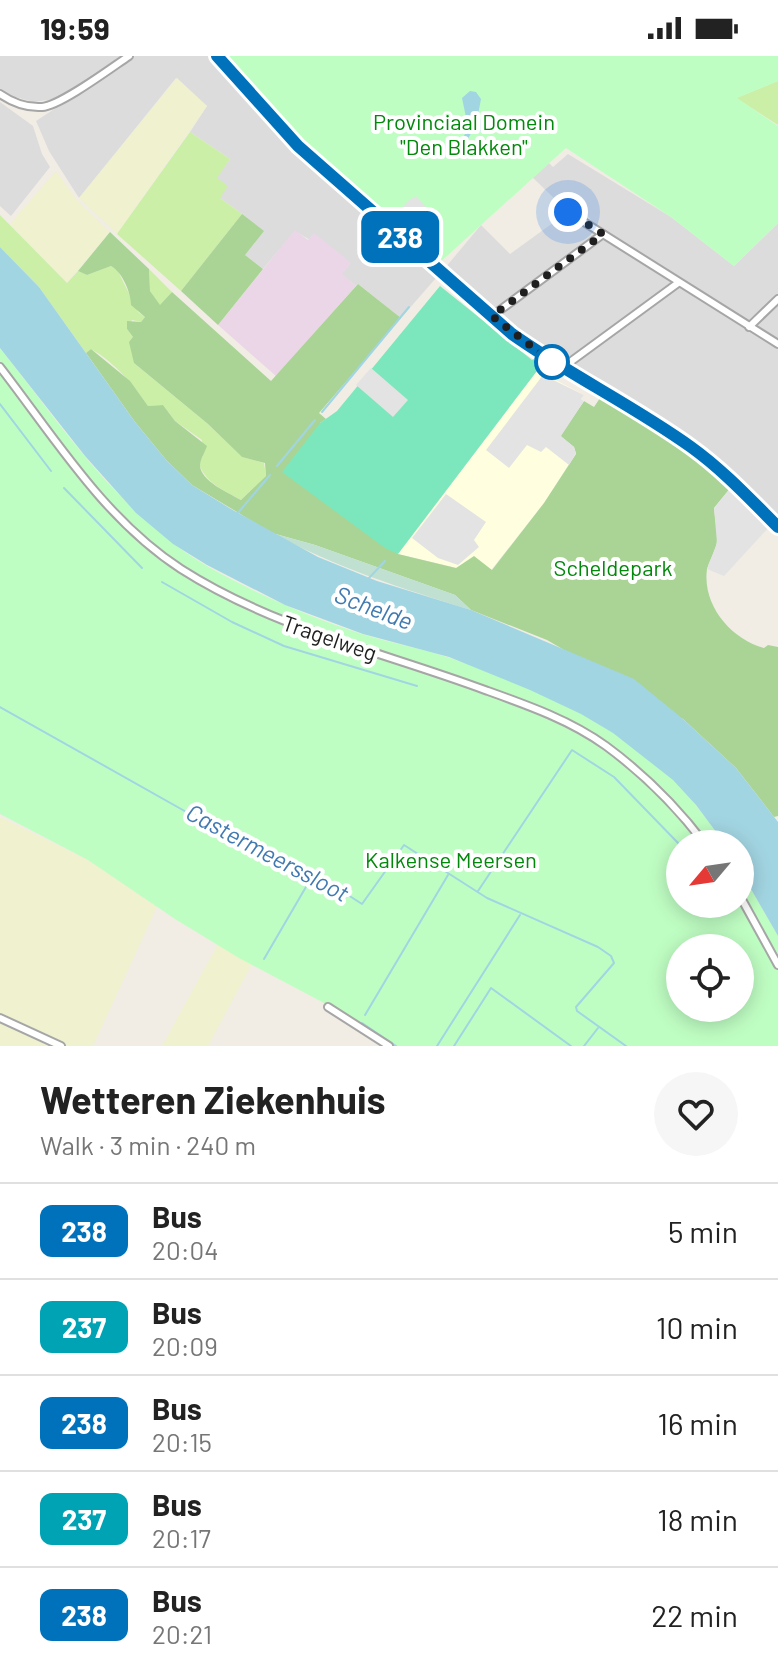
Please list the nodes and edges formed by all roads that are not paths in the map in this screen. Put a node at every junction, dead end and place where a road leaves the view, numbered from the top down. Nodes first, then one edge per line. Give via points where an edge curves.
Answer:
1 (129, 56) edge
2 (218, 56) edge
3 (0, 94) edge
4 (568, 212) dead end
5 (603, 234) junction
6 (678, 283) junction
7 (778, 299) edge
8 (492, 316) junction
9 (749, 327) junction
10 (778, 344) edge
11 (0, 367) edge
12 (562, 368) junction
13 (778, 527) edge
14 (692, 830) edge
15 (752, 918) edge
16 (778, 965) edge
17 (328, 1007) dead end
18 (0, 1018) edge
19 (61, 1046) edge
20 (389, 1046) edge

1 - 3 street via 43,107 17,104
2 - 8 main road via 298,146
4 - 5 street
5 - 6 street
5 - 8 street
6 - 9 street
6 - 12 street
7 - 9 street
8 - 12 main road
9 - 10 street
11 - 14 street, Tragelweg via 109,508 180,568 279,620 469,684 576,728 648,781
12 - 13 main road via 689,446
15 - 16 street
17 - 20 street
18 - 19 street

